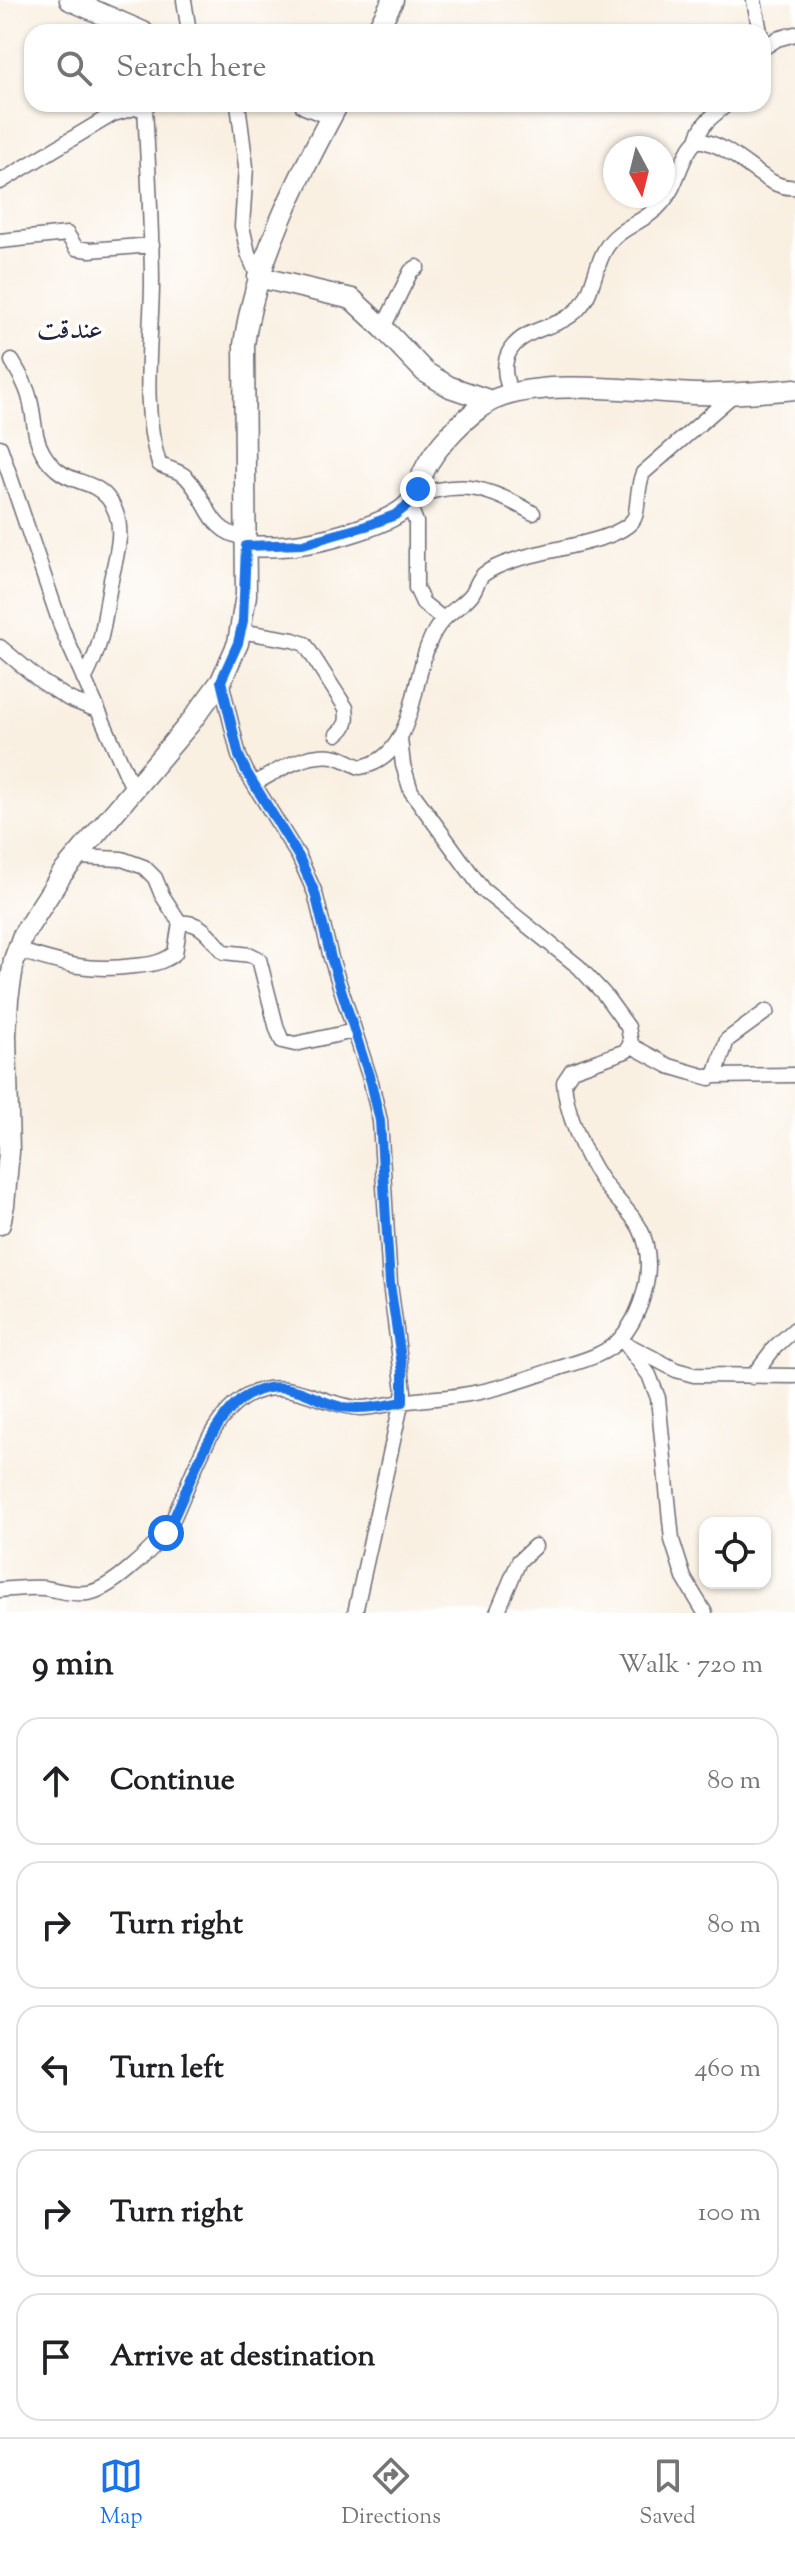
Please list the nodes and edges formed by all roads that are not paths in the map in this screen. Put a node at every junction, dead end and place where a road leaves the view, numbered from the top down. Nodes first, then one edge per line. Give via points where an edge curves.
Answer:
1 (70, 0) edge
2 (184, 0) edge
3 (393, 0) edge
4 (754, 0) edge
5 (125, 24) edge
6 (188, 24) edge
7 (380, 24) edge
8 (759, 24) edge
9 (795, 34) edge
10 (771, 39) edge
11 (122, 112) edge
12 (147, 112) edge
13 (239, 112) edge
14 (334, 112) edge
15 (716, 112) edge
16 (697, 140) junction
17 (0, 182) edge
18 (795, 187) edge
19 (0, 241) edge
20 (152, 245) junction
21 (417, 267) dead end
22 (258, 277) junction
23 (383, 328) junction
24 (12, 361) dead end
25 (795, 389) edge
26 (734, 394) junction
27 (512, 395) junction
28 (491, 401) junction
29 (0, 447) edge
30 (411, 501) junction
31 (533, 513) dead end
32 (246, 542) junction
33 (443, 619) junction
34 (240, 631) junction
35 (0, 647) edge
36 (84, 680) junction
37 (221, 681) junction
38 (97, 710) junction
39 (337, 734) dead end
40 (400, 739) junction
41 (254, 784) junction
42 (134, 791) junction
43 (77, 857) junction
44 (180, 923) junction
45 (17, 950) junction
46 (767, 1011) dead end
47 (354, 1031) junction
48 (630, 1045) junction
49 (795, 1075) edge
50 (713, 1076) junction
51 (0, 1224) edge
52 (795, 1329) edge
53 (623, 1341) junction
54 (795, 1376) edge
55 (752, 1377) junction
56 (403, 1402) junction
57 (535, 1546) dead end
58 (0, 1590) edge
59 (355, 1613) edge
60 (497, 1613) edge
61 (705, 1613) edge

1 - 5 main road
2 - 6 street
3 - 7 main road
4 - 8 street
9 - 10 street
11 - 17 street
12 - 20 street
13 - 22 street via 246,167 242,226
14 - 22 main road
15 - 16 street
16 - 18 street via 723,146 777,185
16 - 27 street via 683,156 664,202 627,226 605,249 581,306 572,316 522,338 511,350 505,380
19 - 20 street via 67,234 76,248 90,250
20 - 32 street via 149,399 159,464 184,475 217,525
21 - 23 street
22 - 23 main road via 343,296 360,304
22 - 32 main road via 244,345
23 - 28 main road via 425,372
24 - 36 street via 28,389 43,453 60,474 106,496 120,529 103,636
25 - 26 main road
26 - 27 main road via 587,388
26 - 33 street via 643,473 637,486 637,513 627,526 530,554 483,574 472,594
27 - 28 main road
28 - 30 main road via 449,434 424,469
29 - 36 street
30 - 31 street via 448,488 473,488
30 - 32 main road via 395,515 303,544
30 - 33 street via 416,588 423,603
32 - 34 main road
33 - 40 street via 432,635
34 - 37 main road
34 - 39 street via 305,644 346,708 345,729
35 - 38 street via 60,693
36 - 38 street
37 - 41 street via 239,756
37 - 42 main road
38 - 42 street
40 - 41 street via 366,766 330,756 310,758
40 - 48 street via 411,791 483,890 593,982 628,1027
41 - 47 street via 312,883
42 - 43 main road
43 - 44 street via 122,859 144,867
43 - 45 main road
44 - 45 street via 175,953 143,965 79,968
44 - 47 street via 202,927 228,954 259,959 282,1041 295,1044
45 - 51 main road via 8,999 9,1152
46 - 50 street via 727,1040
47 - 56 street via 380,1121
48 - 50 street via 687,1073
48 - 53 street via 572,1070 564,1082 600,1178 638,1221 644,1237 645,1290
49 - 50 street
52 - 55 street
53 - 55 street via 676,1370
53 - 56 street via 522,1382
53 - 61 street via 649,1375 658,1398 672,1540 684,1578
54 - 55 street
56 - 58 street via 342,1407 282,1387 253,1392 218,1423 166,1533 121,1574 86,1594
56 - 59 street
57 - 60 street via 519,1561

